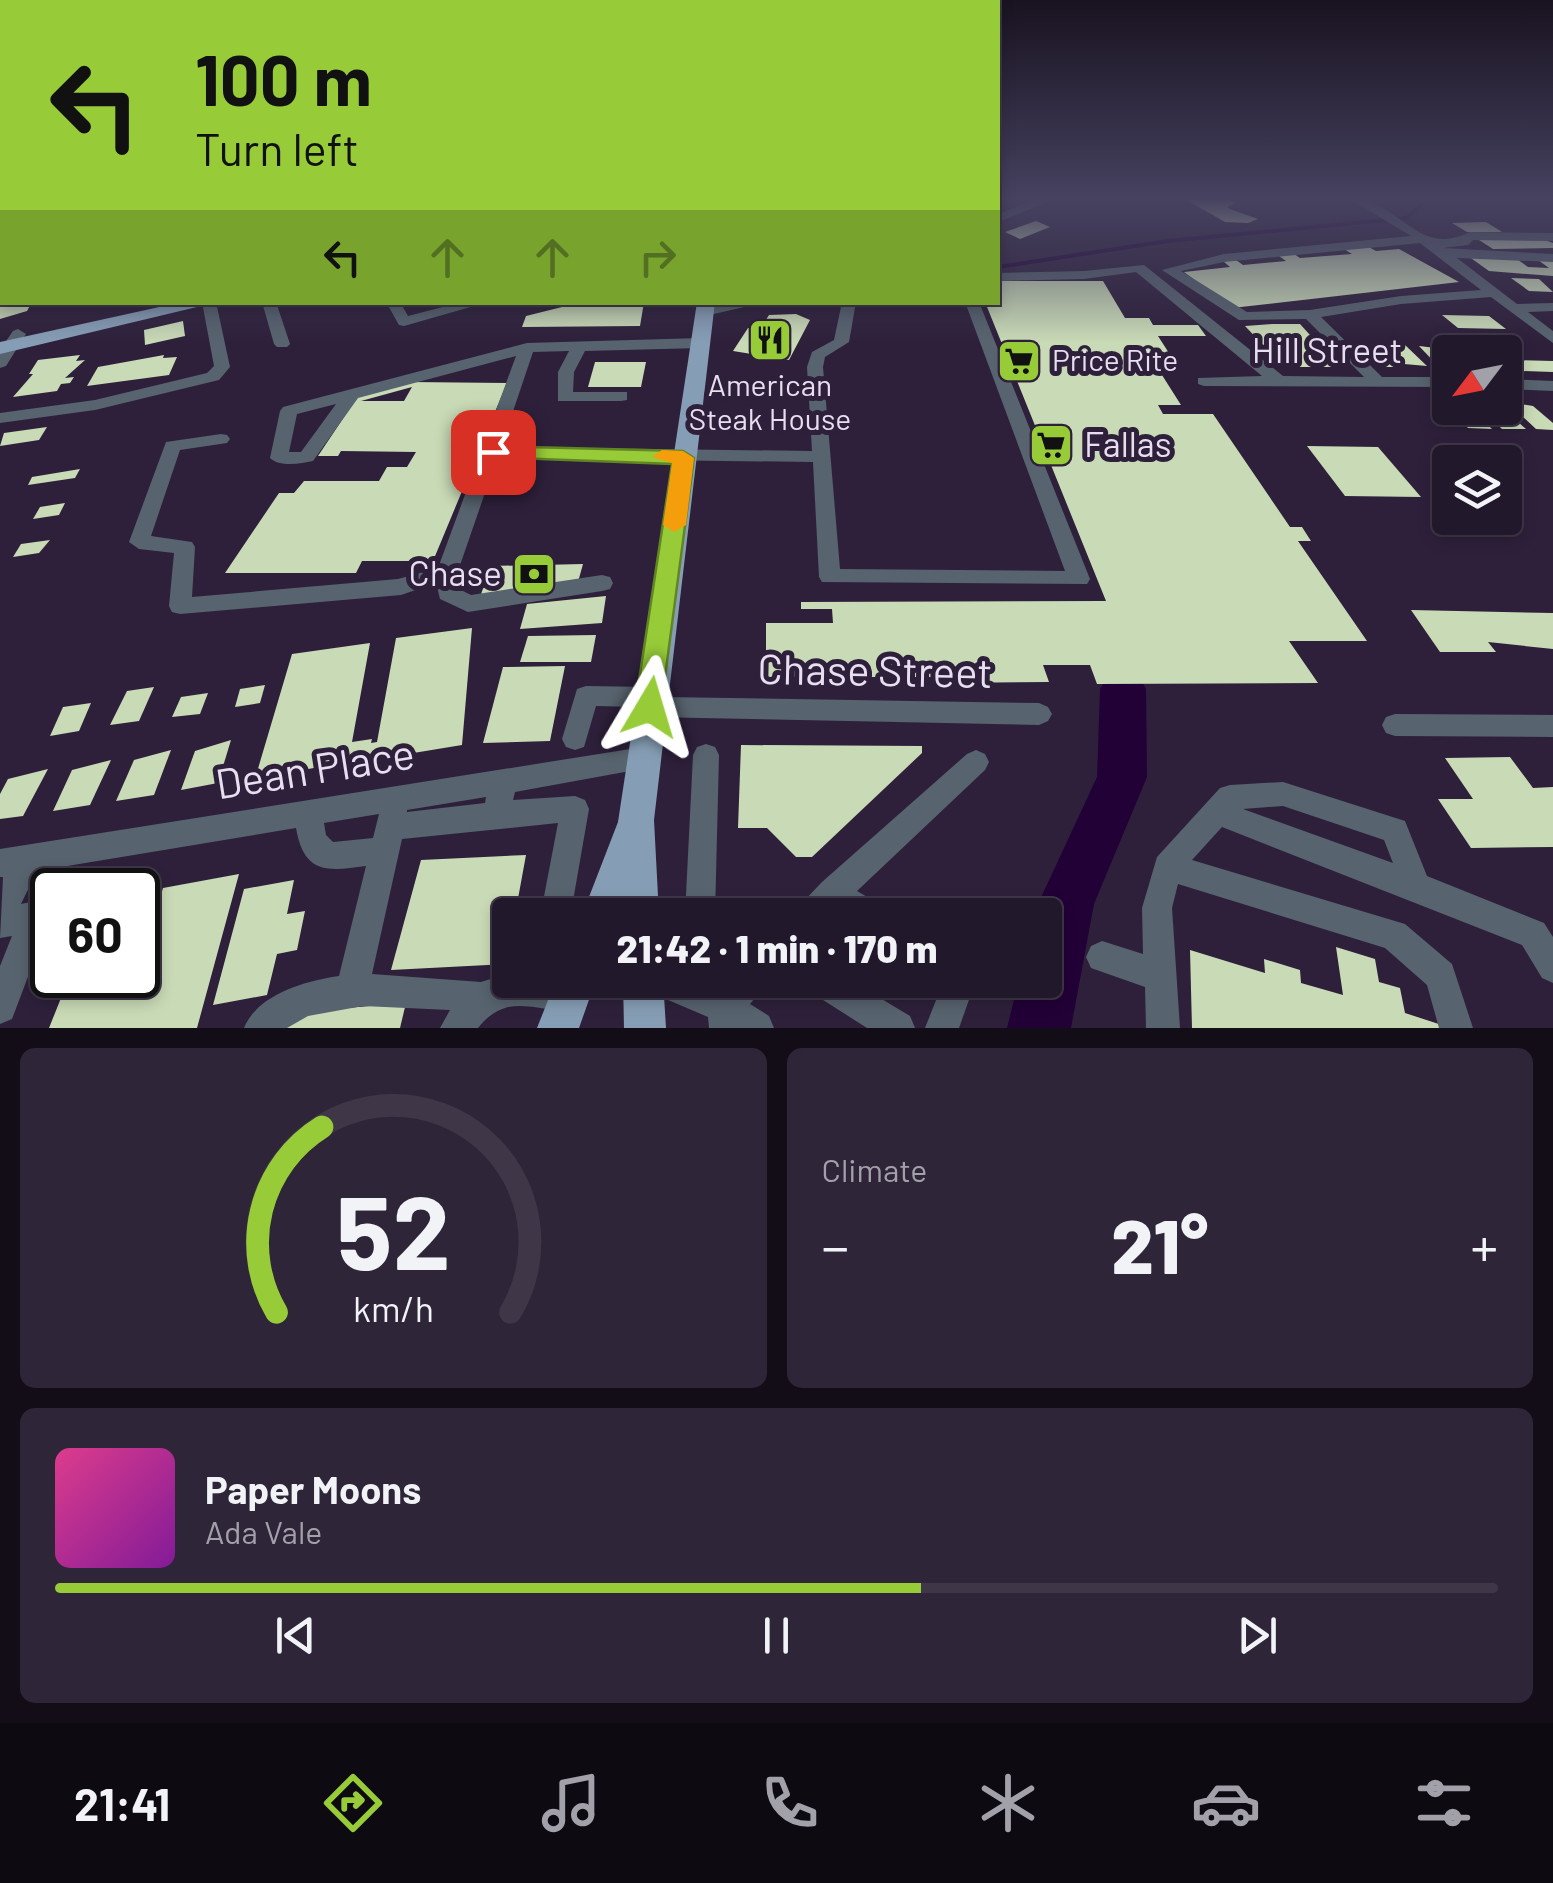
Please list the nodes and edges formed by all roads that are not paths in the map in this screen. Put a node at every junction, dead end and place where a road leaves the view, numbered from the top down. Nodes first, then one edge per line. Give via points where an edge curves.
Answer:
1 (1416, 247) edge
2 (1434, 247) edge
3 (1443, 247) edge
4 (1553, 258) edge
5 (1000, 277) edge
6 (1494, 293) junction
7 (156, 305) edge
8 (194, 305) edge
9 (210, 305) edge
10 (270, 305) edge
11 (395, 305) edge
12 (469, 305) edge
13 (847, 305) edge
14 (973, 305) edge
15 (706, 307) edge
16 (1553, 307) edge
17 (1514, 308) junction
18 (1310, 314) junction
19 (1553, 338) edge
20 (8, 341) edge
21 (702, 343) junction
22 (282, 344) dead end
23 (580, 346) junction
24 (528, 348) junction
25 (0, 363) edge
26 (1277, 380) junction
27 (1376, 380) junction
28 (1204, 381) dead end
29 (1432, 382) edge
30 (1522, 385) edge
31 (1553, 386) edge
32 (352, 394) dead end
33 (621, 396) dead end
34 (0, 418) edge
35 (220, 439) dead end
36 (493, 452) junction
37 (821, 457) junction
38 (683, 458) junction
39 (446, 574) junction
40 (602, 583) dead end
41 (650, 702) junction
42 (1039, 714) dead end
43 (1394, 725) dead end
44 (1553, 726) edge
45 (576, 739) dead end
46 (706, 755) dead end
47 (643, 759) junction
48 (976, 762) dead end
49 (503, 782) junction
50 (1216, 812) junction
51 (308, 813) junction
52 (496, 814) junction
53 (636, 820) junction
54 (391, 825) junction
55 (14, 861) edge
56 (1167, 867) junction
57 (1416, 886) junction
58 (559, 898) edge
59 (607, 898) edge
60 (639, 898) edge
61 (701, 898) edge
62 (829, 898) edge
63 (0, 912) edge
64 (0, 923) edge
65 (1102, 957) dead end
66 (1553, 967) edge
67 (1161, 976) junction
68 (351, 992) junction
69 (478, 997) junction
70 (644, 998) edge
71 (849, 998) edge
72 (953, 998) edge
73 (569, 1000) edge
74 (711, 1003) edge
75 (0, 1007) edge
76 (261, 1028) edge
77 (457, 1028) edge
78 (645, 1028) edge
79 (757, 1028) edge
80 (898, 1028) edge
81 (942, 1028) edge
82 (1163, 1028) edge
83 (1456, 1028) edge

1 - 18 street via 1224,258 1169,270 1244,318
2 - 6 street
3 - 4 street
5 - 26 street via 1139,268
6 - 17 street
6 - 18 street
7 - 20 main road
8 - 20 main road
9 - 34 street via 222,367 213,376 95,405
10 - 22 street
11 - 12 street via 404,322
13 - 37 street via 841,342 818,355 814,366
14 - 37 street via 1079,579 830,577
15 - 21 main road
16 - 17 street
17 - 19 street
18 - 27 street
20 - 25 street
21 - 23 street
21 - 38 main road
23 - 24 street
23 - 33 street via 566,372 564,397
24 - 32 street
24 - 36 street
26 - 27 street, Hill Street
26 - 28 street, Hill Street
27 - 29 street, Hill Street
30 - 31 street
35 - 39 street via 172,446 139,542 185,548 180,606 402,588
36 - 38 street
36 - 39 street
37 - 38 street
38 - 41 main road
39 - 40 street via 448,593 468,604
41 - 42 street, Chase Street
41 - 45 street, Chase Street via 586,696
41 - 47 main road
43 - 44 street
46 - 61 street
47 - 49 street, Dean Place
47 - 53 main road
48 - 62 street
49 - 52 street
49 - 54 street, Dean Place
50 - 56 street
50 - 57 street
50 - 57 street via 1230,797 1283,794 1395,830
51 - 54 street, Dean Place
51 - 54 street via 314,841 327,857
51 - 55 street, Dean Place
52 - 54 street
52 - 58 street via 575,809
53 - 59 main road
53 - 60 main road
54 - 68 street
55 - 63 street
56 - 67 street via 1158,908
56 - 83 street via 1394,935 1441,975
57 - 66 street via 1533,934
64 - 75 street via 36,916
65 - 67 street
67 - 82 street
68 - 69 street via 390,988
68 - 76 street via 288,1004
69 - 73 street via 502,989
69 - 77 street
70 - 78 main road
71 - 80 street
72 - 81 street
74 - 79 street

